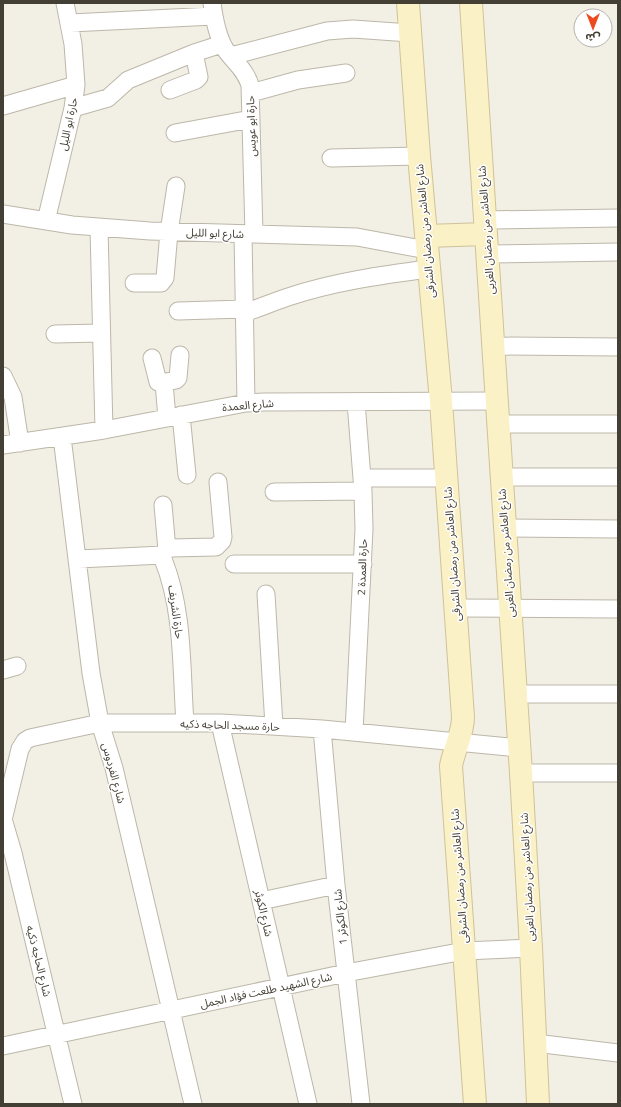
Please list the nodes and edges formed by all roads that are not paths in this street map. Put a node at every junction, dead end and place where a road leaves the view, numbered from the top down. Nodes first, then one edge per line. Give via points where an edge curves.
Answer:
1 (65, 3) edge
2 (408, 3) edge
3 (471, 3) edge
4 (213, 9) edge
5 (70, 23) junction
6 (410, 33) junction
7 (227, 50) junction
8 (194, 53) junction
9 (346, 73) dead end
10 (76, 85) junction
11 (170, 90) dead end
12 (251, 93) junction
13 (3, 106) edge
14 (73, 108) junction
15 (251, 119) junction
16 (175, 133) dead end
17 (419, 156) junction
18 (331, 158) dead end
19 (176, 186) dead end
20 (3, 214) edge
21 (618, 218) edge
22 (46, 221) junction
23 (99, 228) junction
24 (168, 232) junction
25 (248, 234) junction
26 (486, 236) junction
27 (427, 252) junction
28 (618, 252) edge
29 (134, 283) dead end
30 (178, 311) dead end
31 (244, 311) junction
32 (55, 334) dead end
33 (101, 334) junction
34 (493, 346) junction
35 (618, 347) edge
36 (180, 355) dead end
37 (152, 358) dead end
38 (3, 376) edge
39 (164, 383) junction
40 (441, 401) junction
41 (496, 401) junction
42 (356, 402) junction
43 (246, 403) junction
44 (174, 416) junction
45 (498, 424) junction
46 (618, 424) edge
47 (104, 430) junction
48 (62, 437) junction
49 (11, 444) edge
50 (187, 475) dead end
51 (501, 477) junction
52 (618, 477) edge
53 (446, 478) junction
54 (218, 482) dead end
55 (362, 484) junction
56 (274, 492) dead end
57 (163, 505) dead end
58 (505, 528) junction
59 (618, 529) edge
60 (165, 552) junction
61 (78, 559) junction
62 (234, 564) dead end
63 (363, 564) junction
64 (266, 594) dead end
65 (456, 608) junction
66 (510, 608) junction
67 (618, 609) edge
68 (516, 694) junction
69 (618, 694) edge
70 (100, 723) junction
71 (184, 723) junction
72 (220, 723) junction
73 (274, 726) junction
74 (322, 729) junction
75 (354, 732) junction
76 (458, 742) junction
77 (519, 748) junction
78 (521, 773) junction
79 (618, 773) edge
80 (3, 819) edge
81 (336, 884) junction
82 (261, 901) junction
83 (531, 948) junction
84 (464, 951) junction
85 (346, 973) junction
86 (281, 986) junction
87 (171, 1010) junction
88 (57, 1034) junction
89 (535, 1043) junction
90 (3, 1046) edge
91 (618, 1053) edge
92 (73, 1104) edge
93 (193, 1104) edge
94 (308, 1104) edge
95 (361, 1104) edge
96 (474, 1104) edge
97 (538, 1104) edge

1 - 5 street, حارة ابو الليل
2 - 6 street, شارع العاشر من رمضان الشرقى
3 - 26 street, شارع العاشر من رمضان الغربى
4 - 5 street
4 - 7 street, حارة ابو عويس
5 - 10 street, حارة ابو الليل
6 - 7 street via 353,29 327,31
6 - 17 street, شارع العاشر من رمضان الشرقى
7 - 8 street
7 - 12 street, حارة ابو عويس via 244,72
8 - 11 street via 199,77
8 - 14 street via 128,80 108,98
9 - 12 street via 298,80
10 - 13 street
10 - 14 street, حارة ابو الليل
12 - 15 street, حارة ابو عويس
14 - 22 street, حارة ابو الليل
15 - 16 street
15 - 25 street, حارة ابو عويس
17 - 18 street
17 - 27 street, شارع العاشر من رمضان الشرقى
19 - 24 street
20 - 22 street, شارع ابو الليل
21 - 26 street
22 - 23 street, شارع ابو الليل
23 - 24 street, شارع ابو الليل
23 - 33 street
24 - 25 street, شارع ابو الليل
24 - 29 street via 164,280 161,283
25 - 27 street, شارع ابو الليل via 357,237
25 - 31 street, حارة ابو عويس
26 - 27 street
26 - 28 street
26 - 34 street, شارع العاشر من رمضان الغربى
27 - 31 street via 381,275 335,284
27 - 40 street, شارع العاشر من رمضان الشرقى
30 - 31 street
31 - 43 street, حارة ابو عويس
32 - 33 street
33 - 47 street
34 - 35 street
34 - 41 street, شارع العاشر من رمضان الغربى
36 - 39 street via 178,378
37 - 39 street via 158,382
38 - 49 street via 13,398
39 - 44 street
40 - 41 street, شارع العمدة
40 - 42 street, شارع العمدة
40 - 53 street, شارع العاشر من رمضان الشرقى
41 - 45 street, شارع العاشر من رمضان الغربى
42 - 43 street, شارع العمدة
42 - 55 street, حارة العمدة 2
43 - 44 street, شارع العمدة
44 - 47 street, شارع العمدة
44 - 50 street
45 - 46 street
45 - 51 street, شارع العاشر من رمضان الغربى
47 - 48 street, شارع العمدة
48 - 49 street, شارع العمدة
48 - 61 street, شارع الفردوس
51 - 52 street
51 - 58 street, شارع العاشر من رمضان الغربى
53 - 55 street
53 - 65 street, شارع العاشر من رمضان الشرقى
54 - 60 street via 223,537 220,545 170,548
55 - 56 street
55 - 63 street, حارة العمدة 2
57 - 60 street, حارة الشريف
58 - 59 street
58 - 66 street, شارع العاشر من رمضان الغربى
60 - 61 street
60 - 71 street, حارة الشريف via 163,559 174,589 178,618
61 - 70 street, شارع الفردوس via 91,673
62 - 63 street
63 - 75 street, حارة العمدة 2
64 - 73 street
65 - 66 street
65 - 76 street, شارع العاشر من رمضان الشرقى via 463,717
66 - 67 street
66 - 68 street, شارع العاشر من رمضان الغربى
68 - 69 street
68 - 77 street, شارع العاشر من رمضان الغربى
70 - 71 street, حارة مسجد الحاجه ذكيه
70 - 80 street, حارة مسجد الحاجه ذكيه via 25,741 20,749
70 - 87 street, شارع الفردوس via 114,768
71 - 72 street, حارة مسجد الحاجه ذكيه
72 - 73 street, حارة مسجد الحاجه ذكيه
72 - 82 street, شارع الكوثر
73 - 74 street, حارة مسجد الحاجه ذكيه
74 - 75 street, حارة مسجد الحاجه ذكيه
74 - 81 street, شارع الكوثر 1
75 - 76 street, حارة مسجد الحاجه ذكيه
76 - 77 street, حارة مسجد الحاجه ذكيه
76 - 84 street, شارع العاشر من رمضان الشرقى via 451,766
77 - 78 street, شارع العاشر من رمضان الغربى
78 - 79 street
78 - 83 street, شارع العاشر من رمضان الغربى
80 - 88 street, شارع الحاجه ذكيه
81 - 82 street
81 - 85 street, شارع الكوثر 1
82 - 86 street, شارع الكوثر
83 - 84 street, شارع الشهيد طلعت فؤاد الجمل
83 - 89 street, شارع العاشر من رمضان الغربى
84 - 85 street, شارع الشهيد طلعت فؤاد الجمل
84 - 96 street, شارع العاشر من رمضان الشرقى
85 - 86 street, شارع الشهيد طلعت فؤاد الجمل
85 - 95 street, شارع الكوثر 1
86 - 87 street, شارع الشهيد طلعت فؤاد الجمل
86 - 94 street, شارع الكوثر
87 - 88 street, شارع الشهيد طلعت فؤاد الجمل
87 - 93 street, شارع الفردوس
88 - 90 street, شارع الشهيد طلعت فؤاد الجمل
88 - 92 street, شارع الحاجه ذكيه
89 - 91 street
89 - 97 street, شارع العاشر من رمضان الغربى

